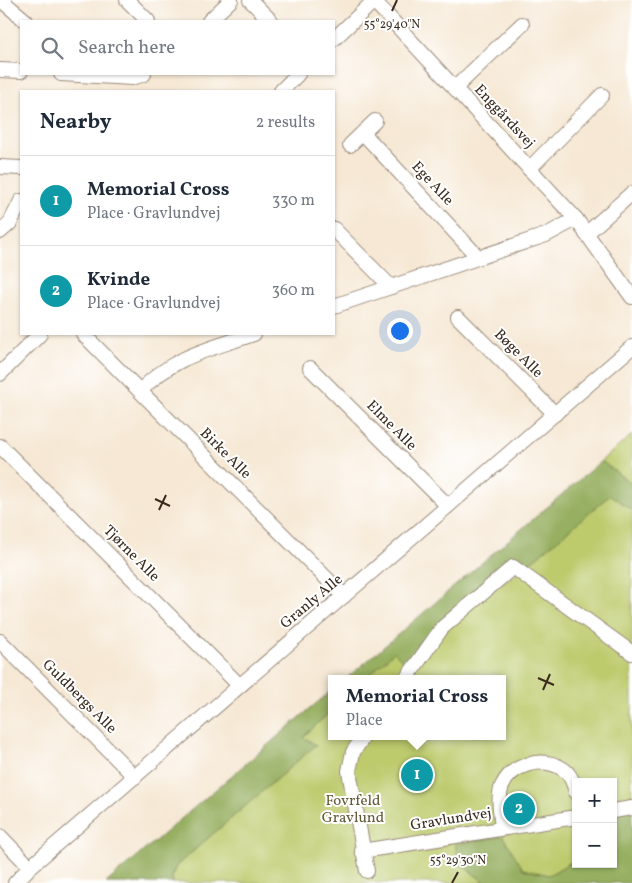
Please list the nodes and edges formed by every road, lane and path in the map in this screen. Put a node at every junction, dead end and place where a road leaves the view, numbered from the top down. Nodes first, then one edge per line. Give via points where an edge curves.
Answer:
1 (1, 0) edge
2 (126, 0) edge
3 (231, 0) edge
4 (250, 0) edge
5 (375, 1) edge
6 (25, 20) edge
7 (147, 20) edge
8 (211, 20) edge
9 (270, 20) edge
10 (522, 24) dead end
11 (335, 38) edge
12 (0, 70) edge
13 (20, 71) edge
14 (79, 75) edge
15 (141, 75) edge
16 (297, 75) edge
17 (455, 88) junction
18 (282, 90) edge
19 (602, 95) dead end
20 (375, 121) dead end
21 (362, 133) junction
22 (350, 145) dead end
23 (0, 167) edge
24 (20, 168) edge
25 (530, 169) junction
26 (632, 193) edge
27 (20, 203) edge
28 (576, 219) junction
29 (335, 230) edge
30 (0, 232) edge
31 (586, 234) junction
32 (478, 257) junction
33 (391, 286) junction
34 (632, 297) edge
35 (335, 306) edge
36 (458, 316) dead end
37 (39, 335) edge
38 (84, 335) edge
39 (251, 335) edge
40 (632, 347) edge
41 (310, 368) dead end
42 (0, 374) edge
43 (140, 391) junction
44 (555, 414) junction
45 (0, 446) edge
46 (448, 506) junction
47 (344, 596) junction
48 (0, 641) edge
49 (632, 653) edge
50 (409, 675) edge
51 (239, 685) junction
52 (361, 740) edge
53 (135, 777) junction
54 (572, 780) edge
55 (632, 808) edge
56 (617, 810) edge
57 (572, 818) edge
58 (502, 828) junction
59 (0, 836) edge
60 (362, 851) junction
61 (30, 867) junction
62 (367, 871) dead end
63 (15, 883) edge

1 - 6 street
2 - 7 street
3 - 8 street
4 - 9 street
5 - 11 street
5 - 17 street, Enggårdsvej
10 - 17 street, Enggårdsvej
12 - 13 street
14 - 15 street via 132,78
16 - 18 street
17 - 25 street, Enggårdsvej
19 - 25 street, Enggårdsvej
20 - 21 street
21 - 22 street
21 - 32 street, Ege Alle
23 - 24 street
25 - 28 street, Enggårdsvej
26 - 31 street
27 - 30 street via 10,223
28 - 31 street, Enggårdsvej
28 - 32 street via 546,235
29 - 33 street
31 - 34 street, Enggårdsvej
32 - 33 street
33 - 35 street
36 - 44 street, Bøge Alle
37 - 42 street
38 - 43 street, Birke Alle
39 - 43 street via 175,362
40 - 44 street, Granly Alle
41 - 46 street, Elme Alle
43 - 47 street, Birke Alle
44 - 46 street, Granly Alle
45 - 51 street, Tjørne Alle
46 - 47 street, Granly Alle
47 - 51 street, Granly Alle
48 - 53 street, Guldbergs Alle
49 - 50 street via 513,567 442,628
51 - 53 street, Granly Alle
52 - 60 street via 353,752 349,771
53 - 61 street, Granly Alle
54 - 58 street via 564,769 548,764 521,766 510,774 502,787 499,801
55 - 56 street
57 - 58 street, Gravlundvej
58 - 60 street, Gravlundvej
59 - 61 street
60 - 62 street
61 - 63 street, Granly Alle

